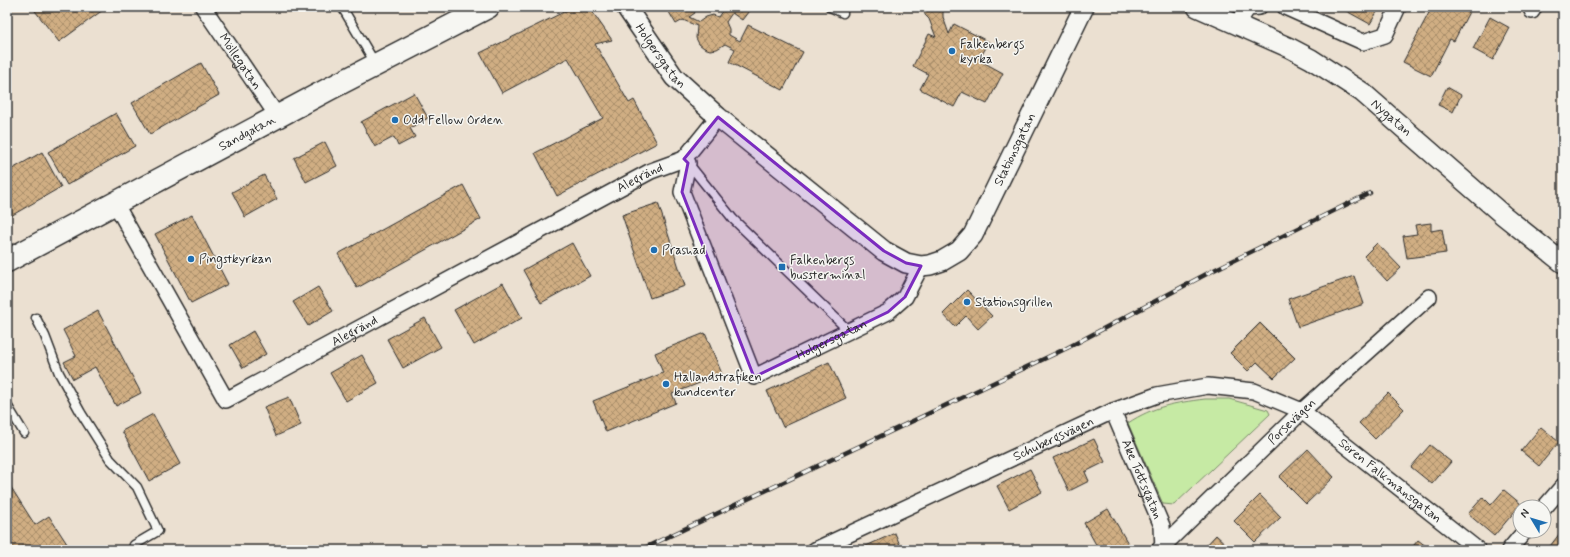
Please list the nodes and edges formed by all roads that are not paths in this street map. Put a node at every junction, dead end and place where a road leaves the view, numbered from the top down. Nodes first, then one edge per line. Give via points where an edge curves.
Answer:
1 (203, 7) edge
2 (342, 7) edge
3 (626, 7) edge
4 (830, 7) edge
5 (1084, 7) edge
6 (1197, 7) edge
7 (1259, 7) edge
8 (1285, 7) edge
9 (1398, 7) edge
10 (485, 8) edge
11 (843, 13) dead end
12 (1238, 24) junction
13 (376, 65) junction
14 (278, 117) junction
15 (718, 117) junction
16 (686, 161) junction
17 (115, 203) junction
18 (7, 261) edge
19 (1563, 263) edge
20 (921, 266) junction
21 (1429, 297) dead end
22 (36, 318) dead end
23 (850, 331) junction
24 (7, 405) edge
25 (1113, 411) junction
26 (1302, 411) junction
27 (24, 433) dead end
28 (1563, 486) edge
29 (1552, 499) edge
30 (1518, 539) edge
31 (134, 545) dead end
32 (1161, 549) edge
33 (815, 550) edge
34 (1478, 550) edge
35 (1509, 550) edge

1 - 14 street, Möllegatan
2 - 13 lane
3 - 15 street, Holgersgatan via 674,77
4 - 11 lane
5 - 20 street, Stationsgatan via 973,235 958,251 942,261
6 - 12 street, Nygatan
7 - 12 street via 1248,8
8 - 9 street via 1363,42 1385,35
10 - 13 main road, Sandgatan
12 - 19 street, Nygatan via 1311,59 1362,92 1503,215
13 - 14 main road, Sandgatan
14 - 17 main road, Sandgatan
15 - 16 street, Holgersgatan
15 - 20 street, Holgersgatan via 884,251 906,263
16 - 17 street, Alegränd via 651,171 226,400
16 - 23 lane via 733,219
16 - 23 street, Holgersgatan via 682,192 754,377
17 - 18 main road, Sandgatan
20 - 23 street, Holgersgatan via 905,297 888,312
21 - 26 street, Porsevägen
22 - 31 lane via 59,373 81,413 110,460 137,487 158,531
24 - 27 lane
25 - 26 street, Schubergsvägen via 1157,395 1208,386 1254,391
25 - 32 street, Åke Tottsgatan via 1162,526
25 - 33 street, Schubergsvägen
26 - 32 street, Porsevägen
26 - 34 street, Sören Falkmansgatan
28 - 29 street
30 - 35 street

